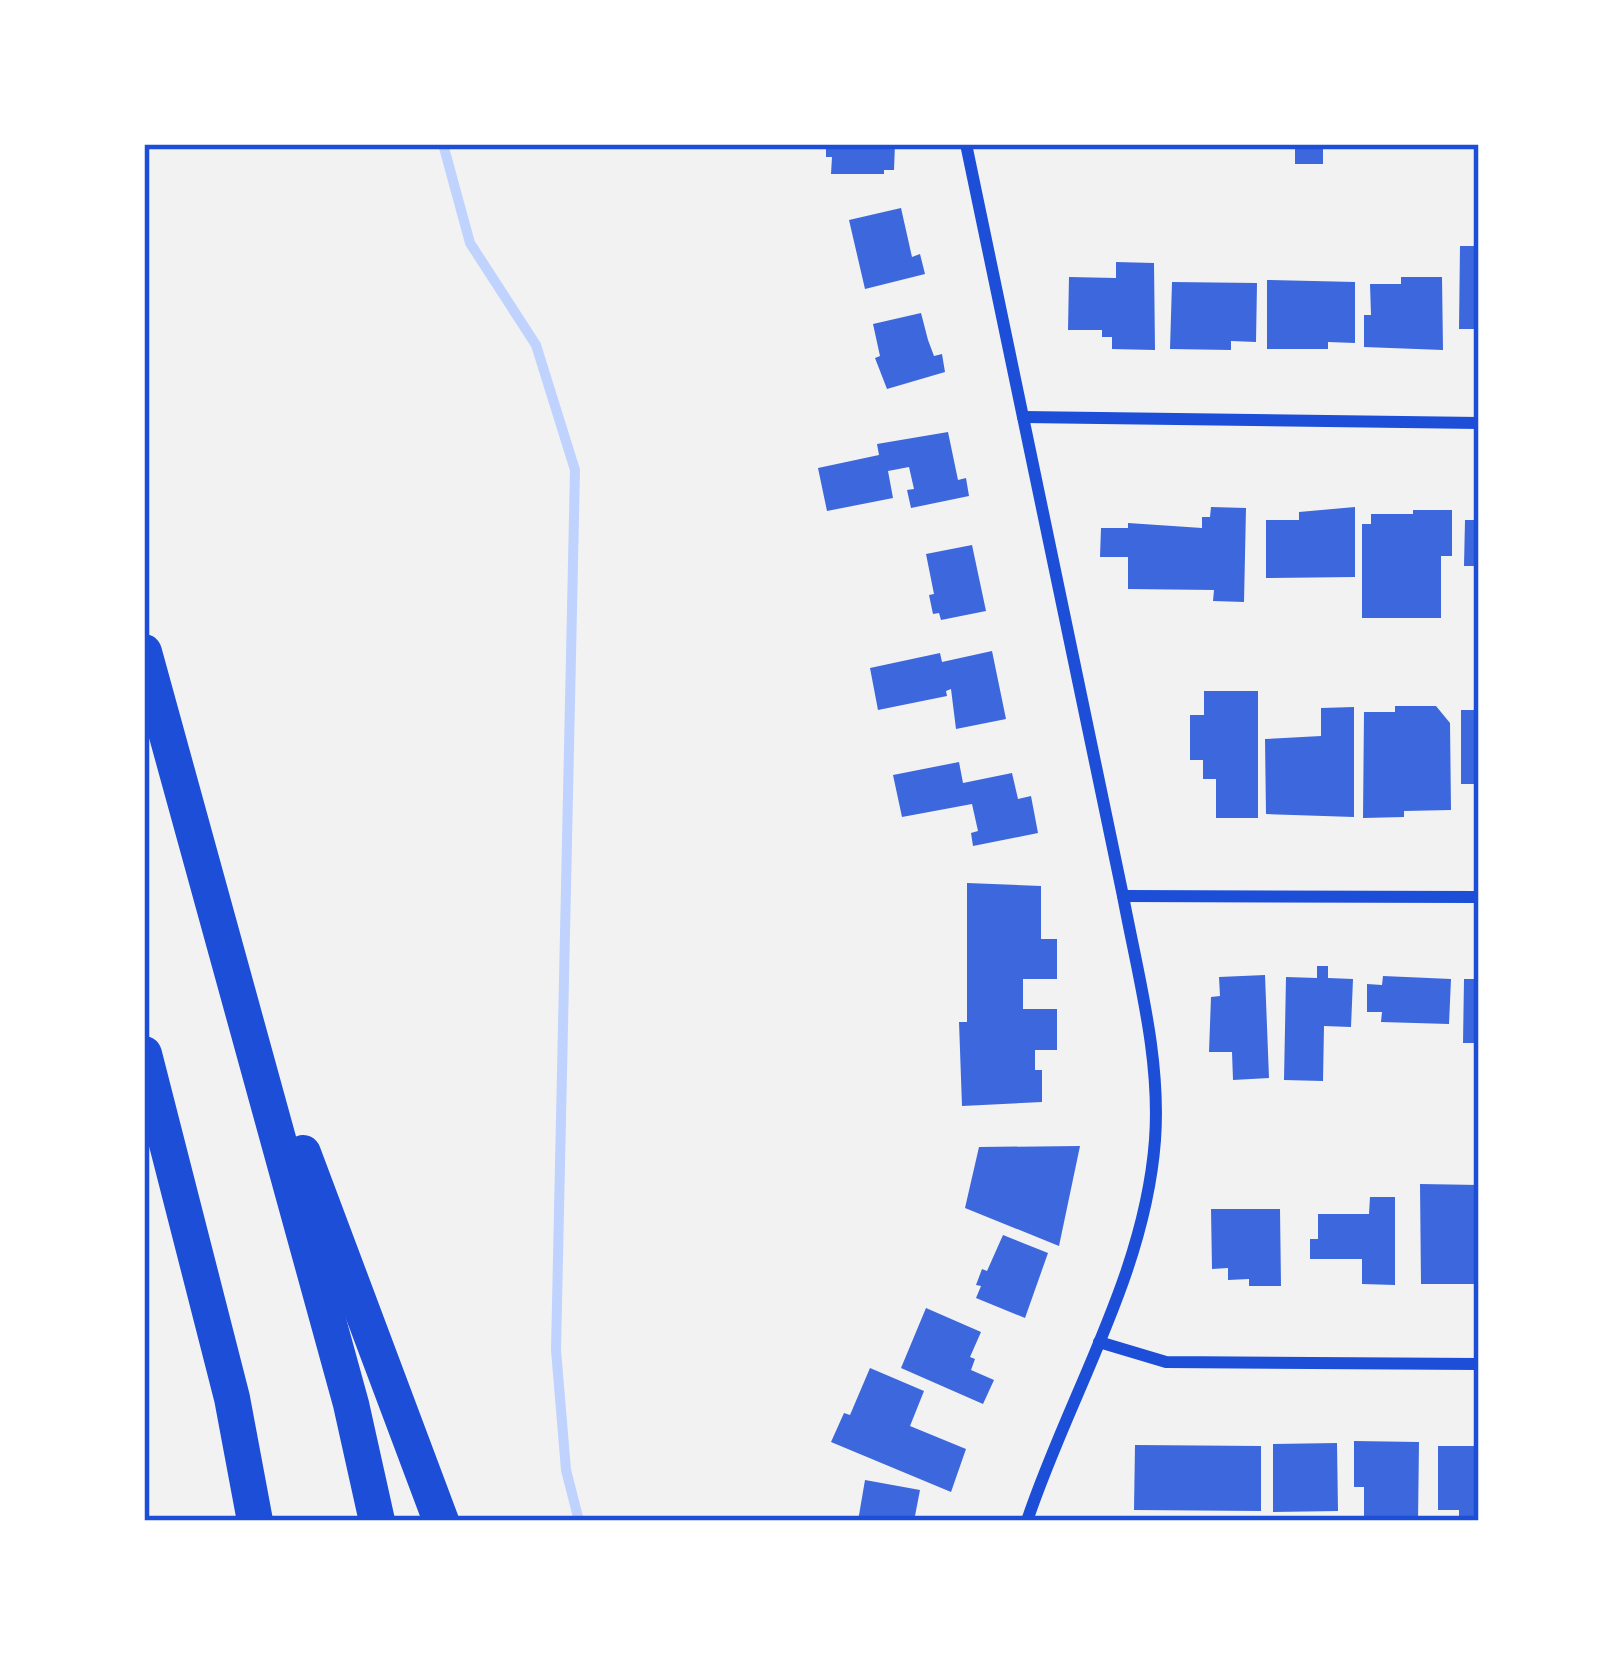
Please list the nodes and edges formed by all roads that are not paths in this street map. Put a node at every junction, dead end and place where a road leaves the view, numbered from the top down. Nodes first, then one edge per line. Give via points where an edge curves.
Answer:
1 (966, 144) edge
2 (1023, 417) junction
3 (1479, 423) edge
4 (144, 652) edge
5 (1123, 896) junction
6 (1479, 897) edge
7 (222, 936) junction
8 (144, 1054) edge
9 (1099, 1342) junction
10 (1479, 1364) edge
11 (255, 1521) edge
12 (377, 1521) edge
13 (442, 1521) edge
14 (1027, 1521) edge

1 - 2 street
2 - 3 street
2 - 5 street
4 - 7 highway
5 - 6 street
5 - 9 street via 1153,1062 1155,1139 1141,1222
7 - 12 highway
7 - 13 highway
8 - 11 highway
9 - 10 street via 1166,1362
9 - 14 street

